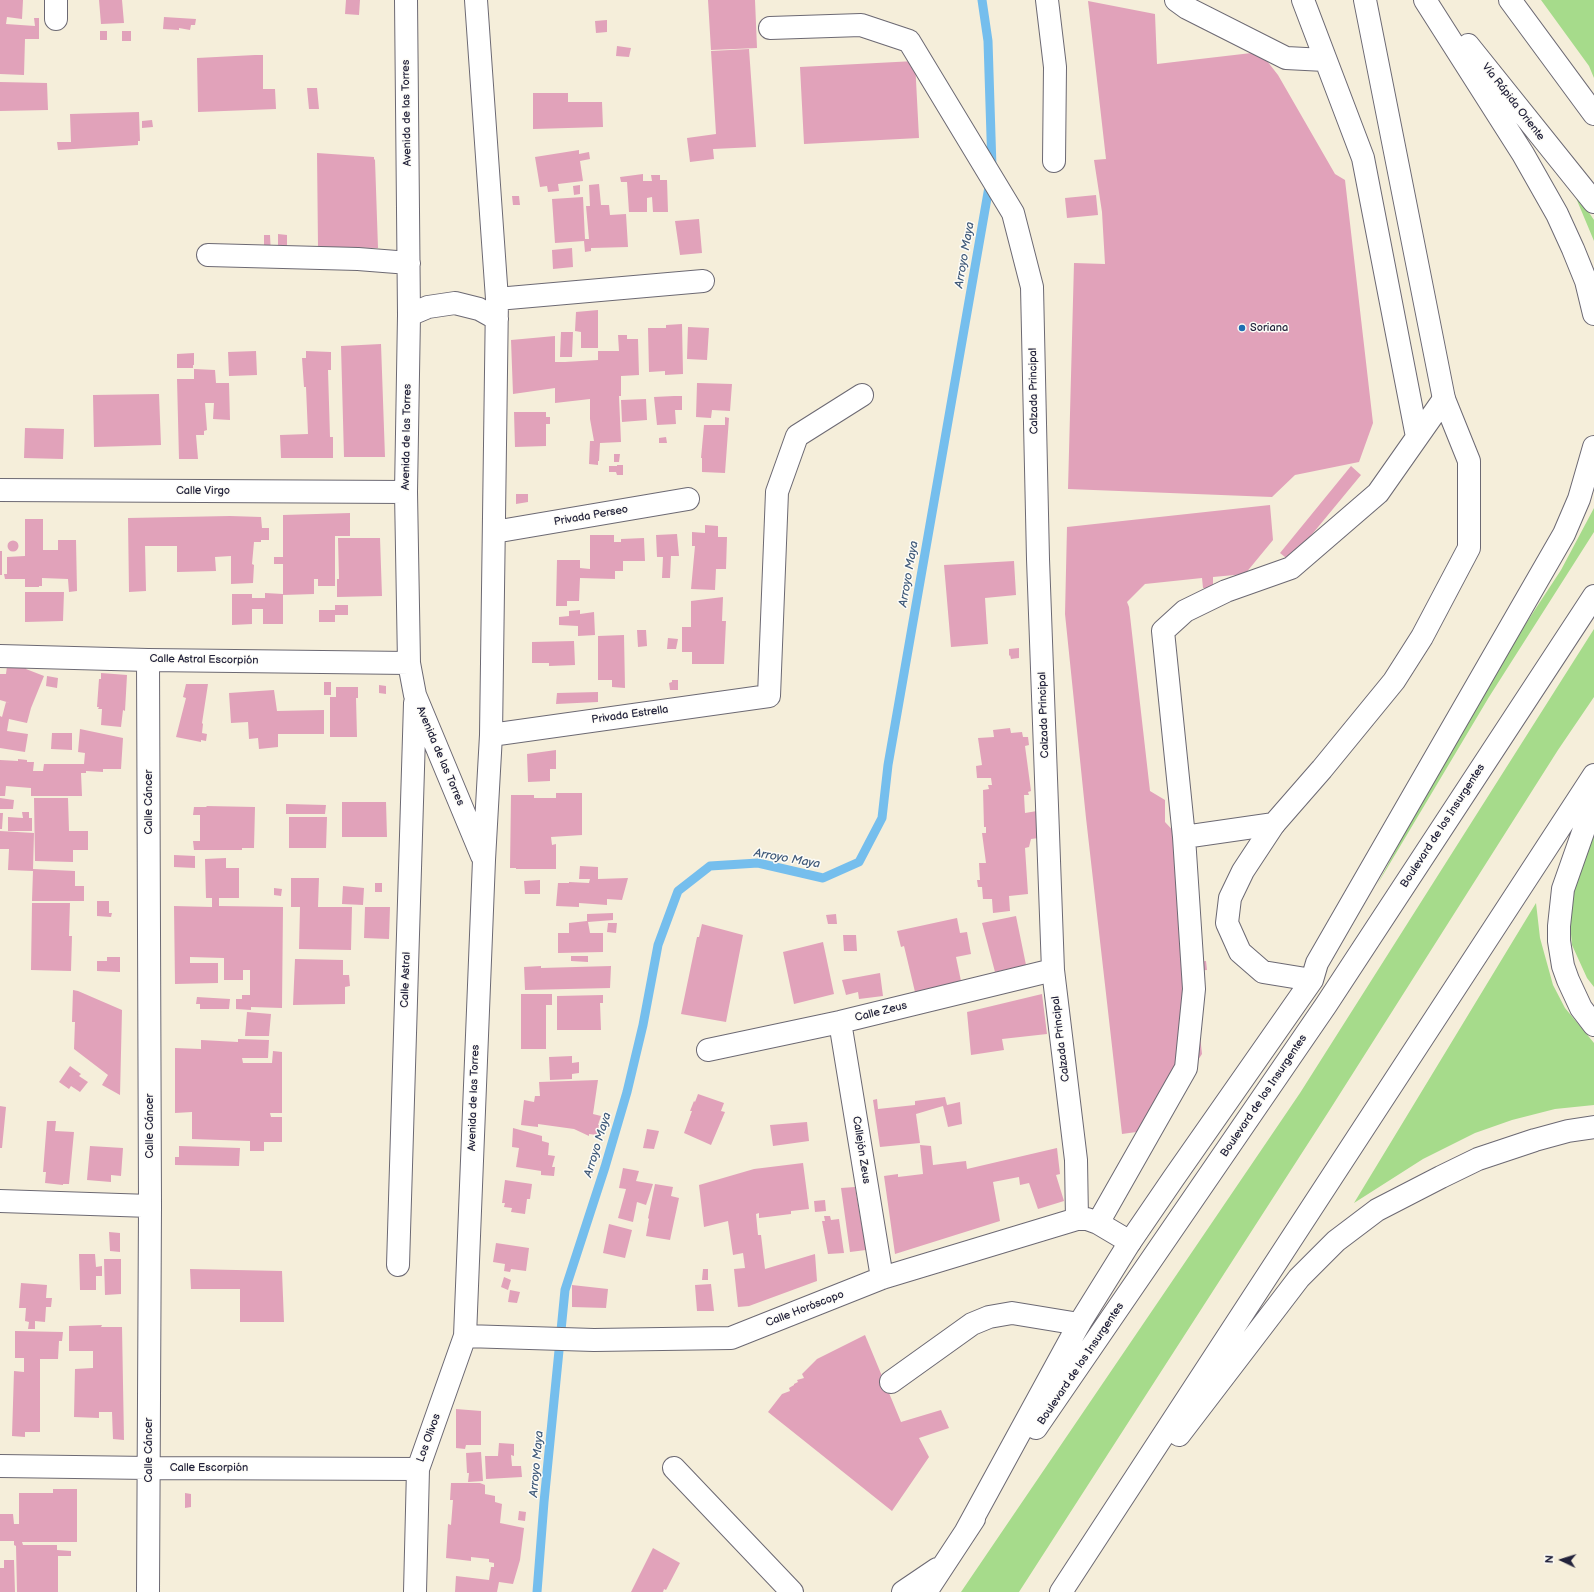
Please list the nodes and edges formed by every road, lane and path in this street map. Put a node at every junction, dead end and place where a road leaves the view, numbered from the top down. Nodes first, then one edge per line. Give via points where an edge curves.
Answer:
1 (406, 0) edge
2 (476, 0) edge
3 (1047, 0) edge
4 (1176, 0) edge
5 (1303, 0) edge
6 (1365, 0) edge
7 (1425, 0) edge
8 (1432, 0) edge
9 (1510, 0) edge
10 (770, 28) dead end
11 (1325, 60) junction
12 (1594, 114) edge
13 (1054, 161) dead end
14 (1594, 202) edge
15 (208, 256) dead end
16 (409, 263) junction
17 (703, 282) dead end
18 (497, 308) junction
19 (1594, 314) edge
20 (409, 315) junction
21 (862, 395) dead end
22 (1444, 399) junction
23 (1417, 438) junction
24 (1594, 447) edge
25 (0, 490) edge
26 (406, 492) junction
27 (688, 499) dead end
28 (494, 532) junction
29 (1594, 596) edge
30 (0, 656) edge
31 (148, 660) junction
32 (409, 663) junction
33 (415, 695) junction
34 (491, 734) junction
35 (1594, 775) edge
36 (1594, 801) edge
37 (1274, 824) junction
38 (1184, 837) junction
39 (484, 860) junction
40 (1053, 970) junction
41 (1312, 980) junction
42 (840, 1022) junction
43 (1594, 1025) edge
44 (708, 1050) dead end
45 (1594, 1127) edge
46 (0, 1201) edge
47 (150, 1206) junction
48 (1077, 1219) junction
49 (1098, 1223) junction
50 (1130, 1242) junction
51 (398, 1265) dead end
52 (882, 1278) junction
53 (1079, 1324) junction
54 (465, 1336) junction
55 (891, 1382) dead end
56 (0, 1466) edge
57 (149, 1468) junction
58 (674, 1468) dead end
59 (418, 1469) junction
60 (966, 1531) junction
61 (944, 1564) junction
62 (1065, 1585) edge
63 (148, 1592) edge
64 (415, 1592) edge
65 (792, 1592) edge
66 (903, 1592) edge
67 (926, 1592) edge

1 - 16 main road, Avenida de las Torres
2 - 18 main road, Avenida de las Torres
3 - 13 main road via 1055,67
4 - 11 main road via 1286,58
5 - 11 main road
6 - 22 main road
7 - 19 main road via 1523,154 1557,214 1586,281
8 - 14 main road, Vía Rápida Oriente
9 - 12 main road
10 - 40 main road, Calzada Principal via 861,25 909,41 1012,213 1032,287 1038,559
11 - 23 main road via 1363,158
15 - 16 main road via 358,259
16 - 20 main road, Avenida de las Torres
17 - 18 main road
18 - 20 main road via 479,309 455,303 428,307
18 - 28 main road, Avenida de las Torres
20 - 26 main road, Avenida de las Torres
21 - 34 main road, Privada Estrella via 797,436 776,492 768,696
22 - 23 main road
22 - 37 main road via 1470,461 1469,548 1422,637 1394,681
23 - 38 main road via 1378,493 1291,568 1226,591 1185,611 1163,631
24 - 41 main road via 1579,499 1564,534 1317,963
25 - 26 main road, Calle Virgo
26 - 32 main road, Avenida de las Torres
27 - 28 main road, Privada Perseo
28 - 34 main road, Avenida de las Torres
29 - 60 main road, Boulevard de los Insurgentes via 1326,1005
30 - 31 main road, Calle Astral Escorpión
31 - 32 main road, Calle Astral Escorpión
31 - 47 main road, Calle Cáncer
32 - 33 main road, Avenida de las Torres
33 - 39 main road, Avenida de las Torres
33 - 51 main road, Calle Astral
34 - 39 main road, Avenida de las Torres
35 - 62 main road
36 - 43 main road via 1563,889 1559,941 1568,980 1581,1008
37 - 38 main road
37 - 41 main road via 1243,871 1230,898 1228,923 1240,952 1264,972
38 - 49 main road via 1194,989 1186,1068
39 - 54 main road, Avenida de las Torres
40 - 42 main road, Calle Zeus
40 - 48 main road, Calzada Principal via 1076,1160
41 - 50 main road
42 - 44 main road, Calle Zeus
42 - 52 main road, Callejón Zeus
45 - 62 main road via 1535,1140 1478,1159 1377,1210 1336,1241 1299,1278
46 - 47 main road
47 - 57 main road, Calle Cáncer
48 - 49 main road, Calle Horóscopo
48 - 52 main road, Calle Horóscopo
49 - 50 main road, Calle Horóscopo
50 - 53 main road
52 - 54 main road, Calle Horóscopo via 731,1338 594,1340
53 - 55 main road via 1012,1312 989,1317 972,1324
53 - 60 main road
54 - 59 main road, Los Olivos
56 - 57 main road, Calle Escorpión
57 - 59 main road, Calle Escorpión
57 - 63 main road, Calle Cáncer
58 - 65 main road
59 - 64 main road, Los Olivos
60 - 61 main road, Boulevard de los Insurgentes
61 - 66 main road
61 - 67 main road, Boulevard de los Insurgentes

